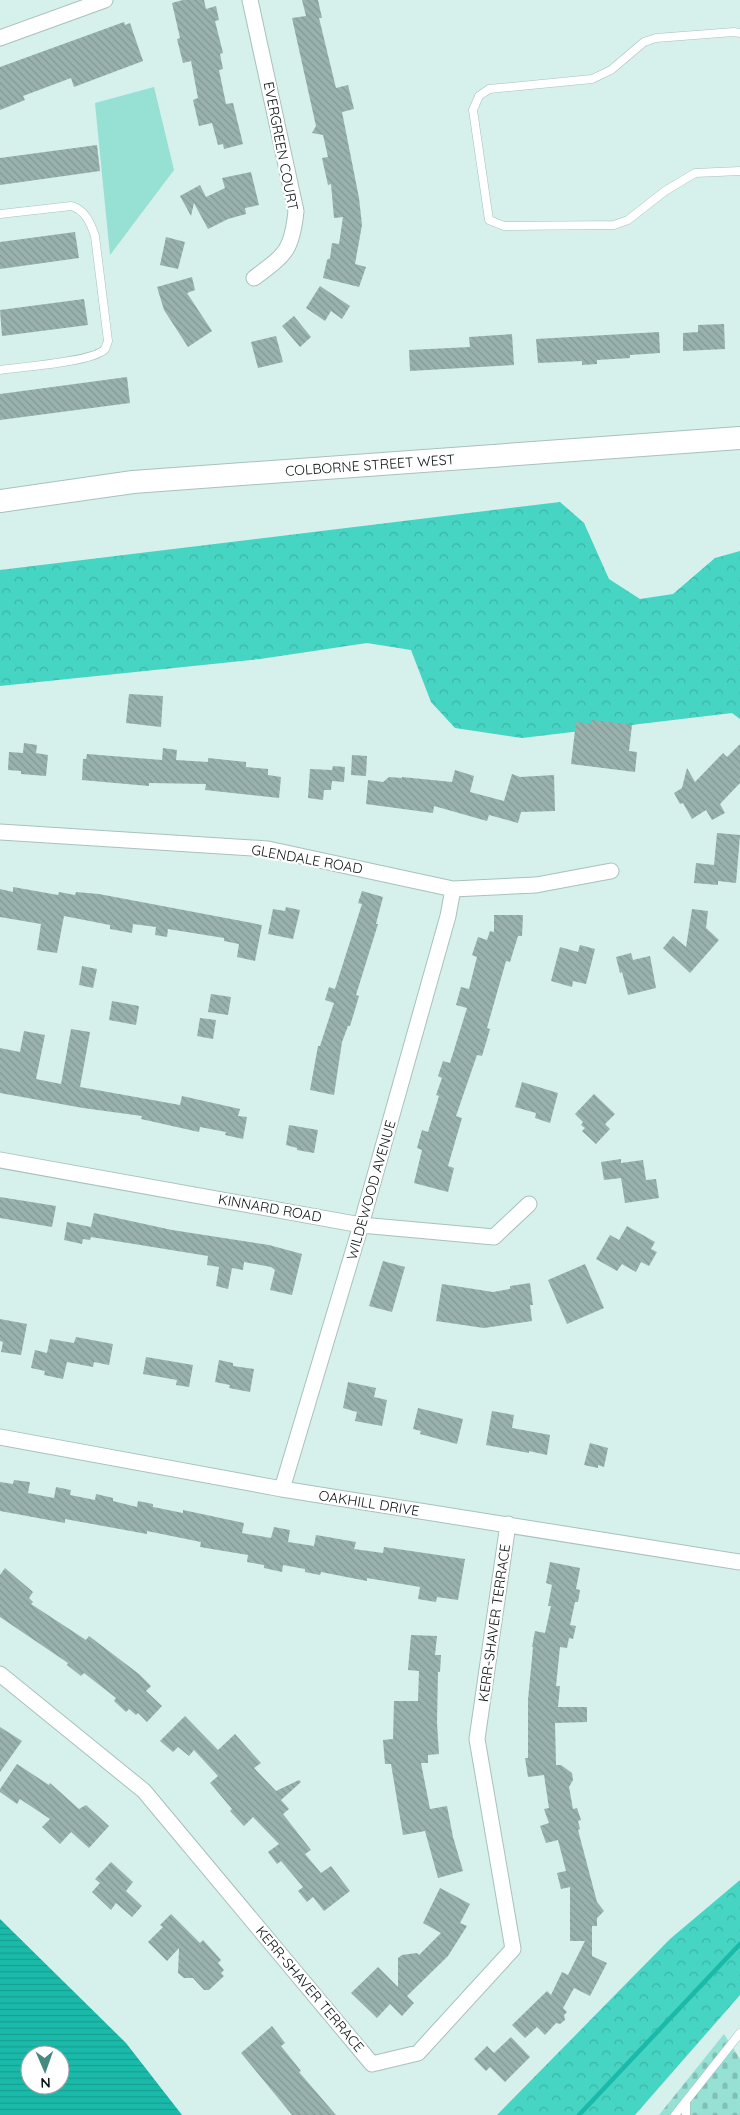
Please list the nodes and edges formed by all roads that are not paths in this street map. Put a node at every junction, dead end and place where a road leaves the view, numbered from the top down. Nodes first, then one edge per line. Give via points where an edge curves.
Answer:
1 (105, 0) edge
2 (250, 0) edge
3 (740, 33) edge
4 (0, 38) edge
5 (740, 171) edge
6 (0, 214) edge
7 (254, 278) dead end
8 (0, 370) edge
9 (740, 438) edge
10 (0, 501) edge
11 (0, 832) edge
12 (611, 871) dead end
13 (453, 889) junction
14 (0, 1160) edge
15 (529, 1204) dead end
16 (361, 1225) junction
17 (0, 1437) edge
18 (282, 1489) junction
19 (508, 1524) junction
20 (740, 1562) edge
21 (0, 1674) edge
22 (740, 2033) edge
23 (686, 2101) junction
24 (675, 2115) edge
25 (686, 2115) edge

1 - 4 street
2 - 7 street, EVERGREEN COURT via 296,212 294,233 288,248 281,258
3 - 5 lane via 656,38 644,42 611,70 592,79 489,88 479,96 473,110 489,220 504,226 614,225 628,220 695,172
6 - 8 lane via 71,206 90,221 95,236 108,341 104,349 95,355 73,361
9 - 10 main road, COLBORNE STREET WEST via 133,482
11 - 13 street, GLENDALE ROAD via 268,849
12 - 13 street, GLENDALE ROAD via 536,885
13 - 16 street, WILDEWOOD AVENUE
14 - 16 street, KINNARD ROAD
15 - 16 street, KINNARD ROAD via 494,1237
16 - 18 street, WILDEWOOD AVENUE
17 - 18 street, OAKHILL DRIVE
18 - 19 street, OAKHILL DRIVE
19 - 20 street, OAKHILL DRIVE
19 - 21 street, KERR-SHAVER TERRACE via 477,1739 513,1949 418,2053 372,2064 144,1791
22 - 23 lane
23 - 24 lane
23 - 25 lane

